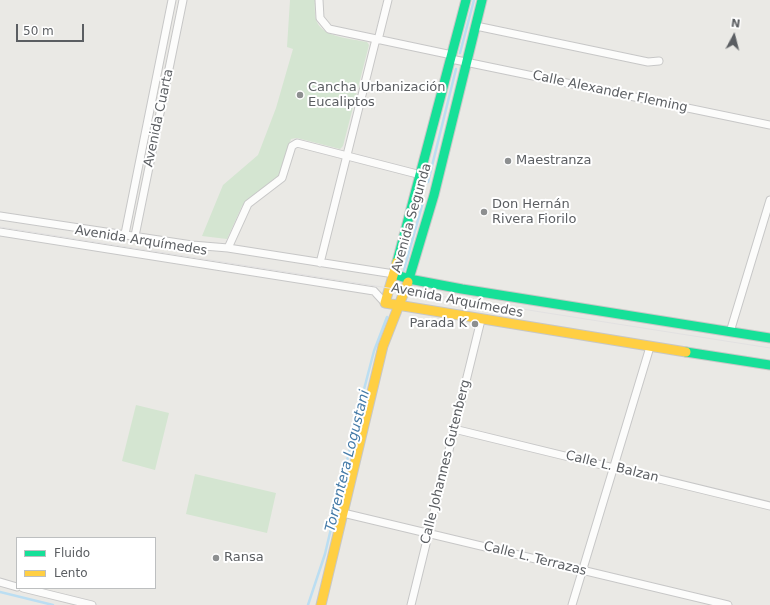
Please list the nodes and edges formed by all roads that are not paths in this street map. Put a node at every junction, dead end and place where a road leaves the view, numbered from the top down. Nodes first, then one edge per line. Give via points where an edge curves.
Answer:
1 (172, 0) edge
2 (183, 0) edge
3 (319, 0) edge
4 (388, 0) edge
5 (466, 0) edge
6 (482, 0) edge
7 (476, 26) junction
8 (377, 40) junction
9 (451, 57) junction
10 (659, 61) dead end
11 (466, 62) junction
12 (770, 125) edge
13 (347, 155) junction
14 (421, 175) junction
15 (770, 200) edge
16 (0, 216) edge
17 (0, 232) edge
18 (125, 234) junction
19 (135, 236) junction
20 (228, 248) junction
21 (320, 263) junction
22 (394, 274) junction
23 (409, 279) junction
24 (385, 302) junction
25 (399, 305) junction
26 (481, 320) junction
27 (730, 332) junction
28 (770, 338) edge
29 (650, 347) junction
30 (770, 365) edge
31 (454, 429) junction
32 (614, 467) junction
33 (770, 506) edge
34 (343, 513) junction
35 (428, 533) junction
36 (583, 571) junction
37 (0, 582) edge
38 (16, 587) edge
39 (27, 589) edge
40 (92, 605) edge
41 (322, 605) edge
42 (411, 605) edge
43 (572, 605) edge
44 (728, 605) edge

1 - 18 street, Avenida Cuarta
2 - 19 street, Avenida Cuarta
3 - 8 street, Calle Alexander Fleming via 320,18 329,29
4 - 8 street
5 - 9 main road, Avenida Segunda
6 - 7 main road, Avenida Segunda
7 - 10 street via 648,62
7 - 11 main road, Avenida Segunda
8 - 9 street, Calle Alexander Fleming
8 - 13 street
9 - 11 street, Calle Alexander Fleming
9 - 14 main road, Avenida Segunda
11 - 12 street, Calle Alexander Fleming
11 - 23 main road, Avenida Segunda via 434,195
13 - 14 street
13 - 20 street via 294,144 282,178 248,204
13 - 21 street
14 - 22 main road, Avenida Segunda
15 - 27 street
16 - 18 street, Avenida Arquímedes
17 - 24 street, Avenida Arquímedes via 374,291
18 - 19 street, Avenida Arquímedes
19 - 20 street, Avenida Arquímedes
20 - 21 street, Avenida Arquímedes
21 - 22 street, Avenida Arquímedes
22 - 23 main road, Avenida Arquímedes
22 - 24 main road, Avenida Segunda
23 - 25 main road, Avenida Segunda
23 - 27 main road, Avenida Arquímedes
24 - 25 main road, Avenida Arquímedes
25 - 26 main road, Avenida Arquímedes
25 - 34 main road, Avenida Segunda via 383,346
26 - 29 main road, Avenida Arquímedes
26 - 31 street, Calle Johannes Gutenberg
27 - 28 main road, Avenida Arquímedes
29 - 30 main road, Avenida Arquímedes
29 - 32 street
31 - 32 street, Calle L. Balzan
31 - 35 street, Calle Johannes Gutenberg
32 - 33 street, Calle L. Balzan
32 - 36 street
34 - 35 street, Calle L. Terrazas
34 - 41 main road, Avenida Segunda
35 - 36 street, Calle L. Terrazas
35 - 42 street, Calle Johannes Gutenberg
36 - 43 street
36 - 44 street, Calle L. Terrazas
37 - 38 street
39 - 40 street

